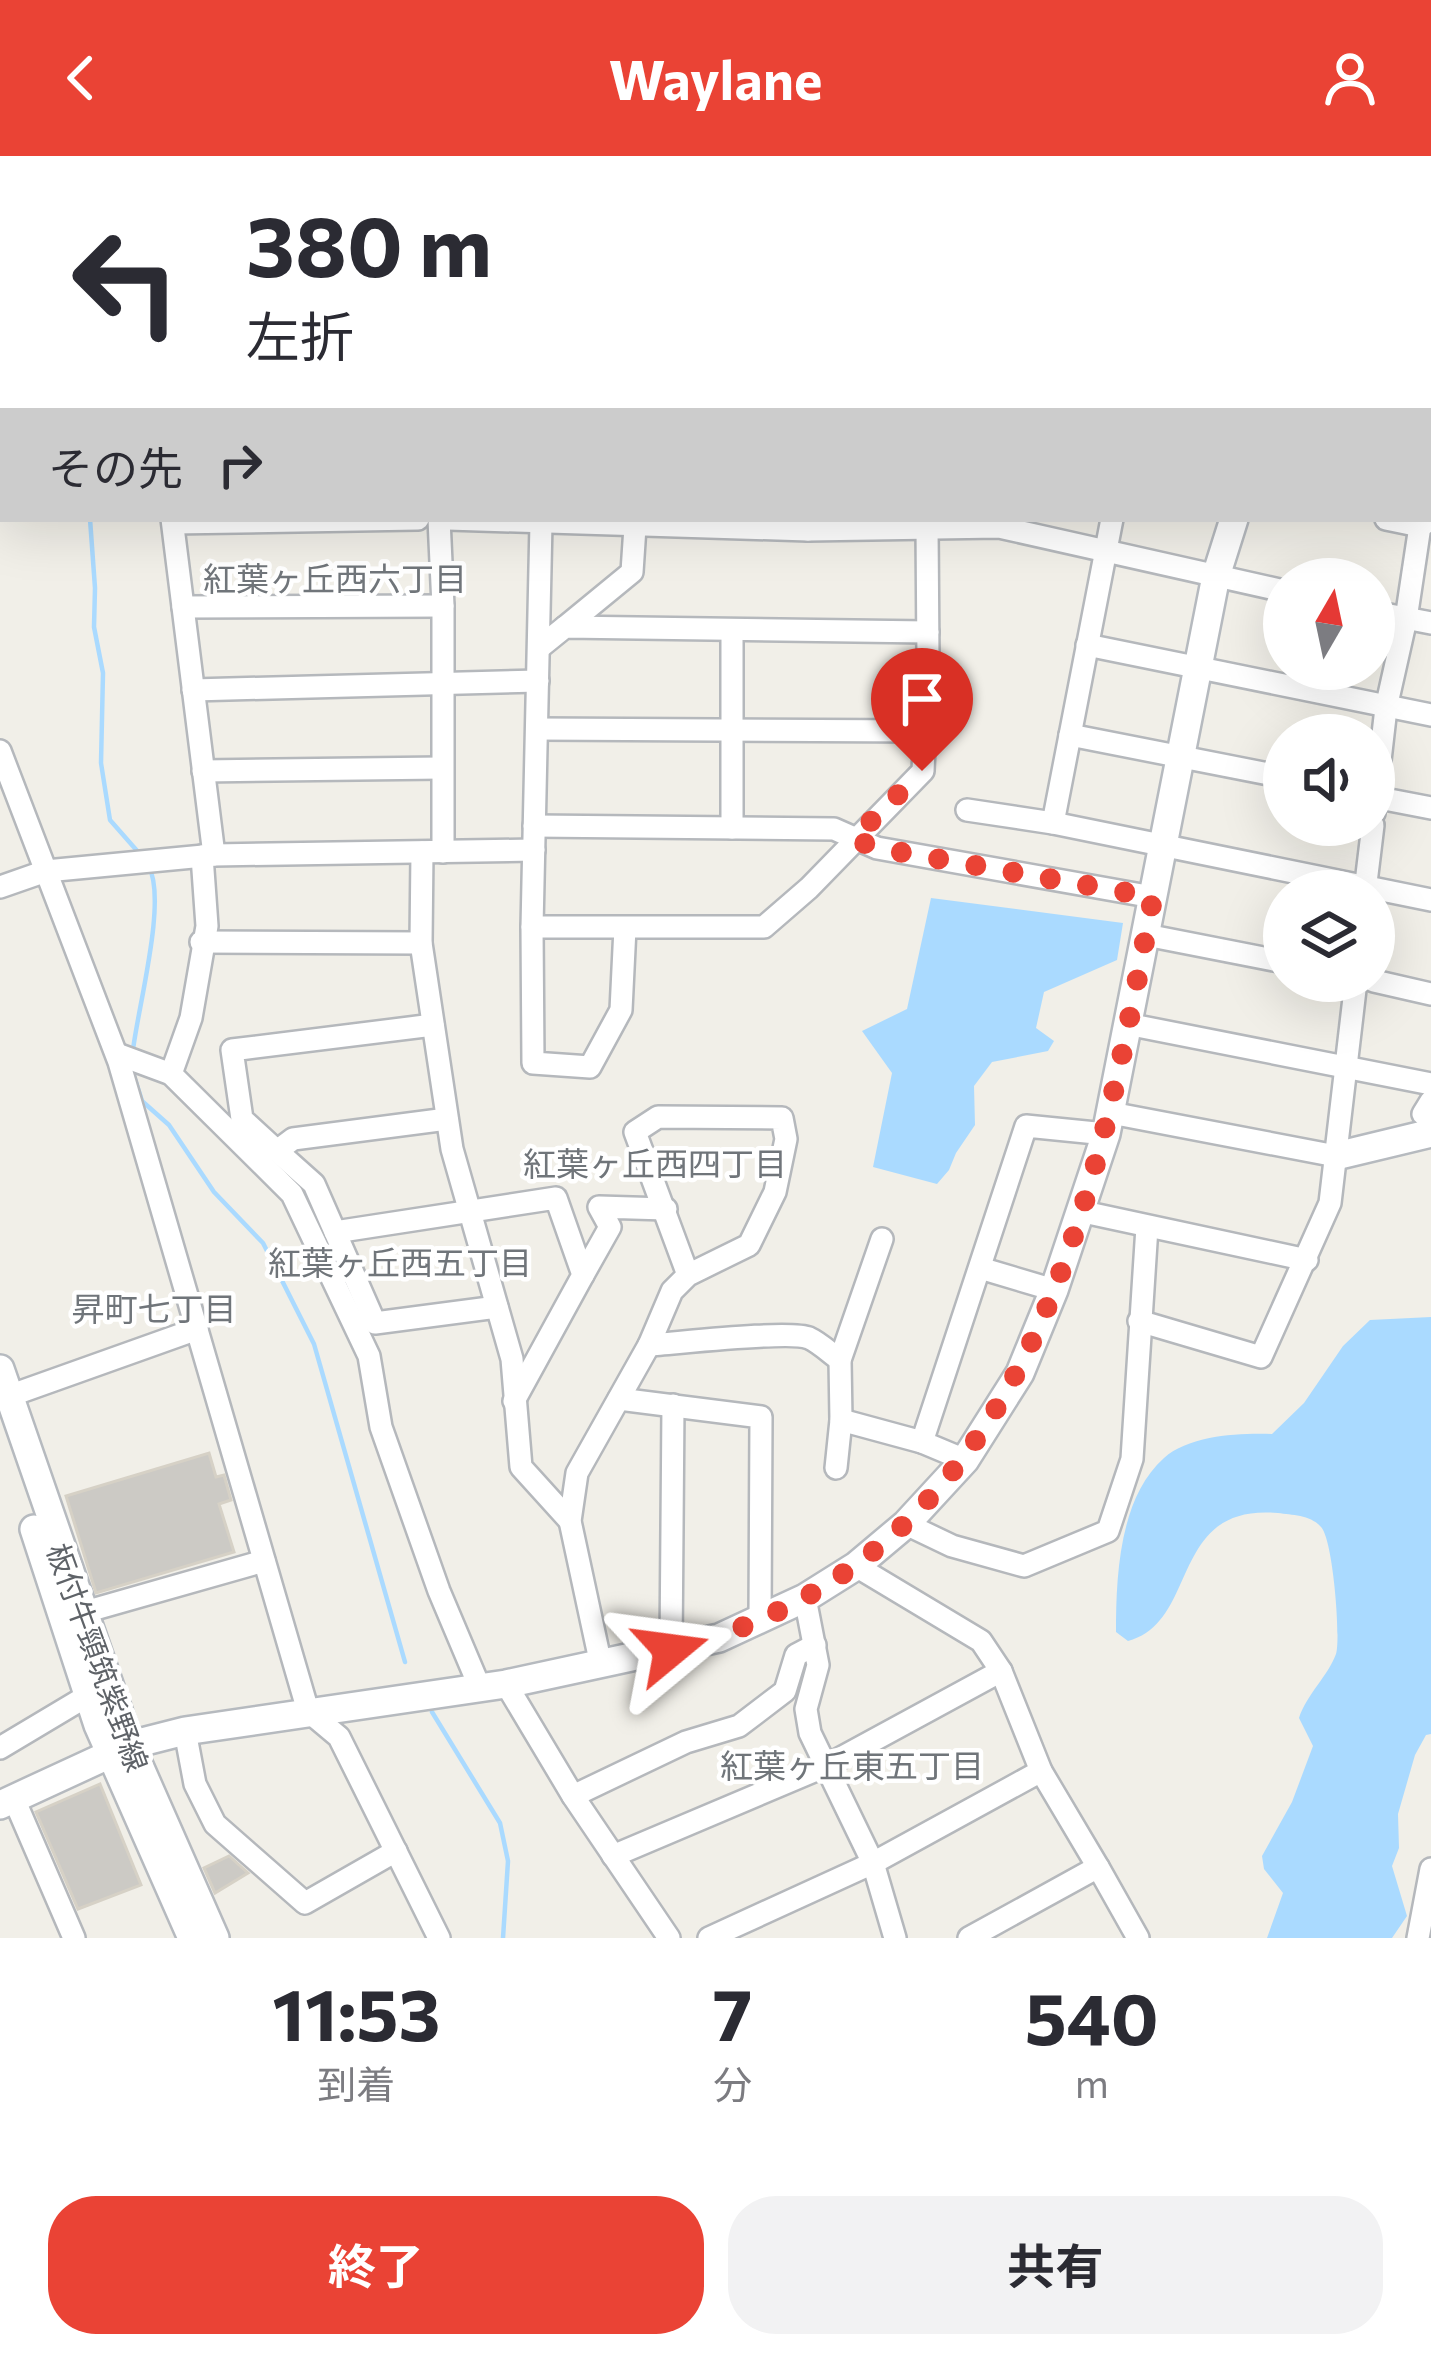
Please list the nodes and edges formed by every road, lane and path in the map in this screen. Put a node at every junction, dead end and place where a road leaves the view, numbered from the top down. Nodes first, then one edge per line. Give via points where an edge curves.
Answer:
1 (172, 522) edge
2 (444, 522) edge
3 (517, 522) edge
4 (1111, 522) edge
5 (1233, 522) edge
6 (541, 523) junction
7 (1426, 523) edge
8 (630, 524) edge
9 (917, 524) edge
10 (808, 525) edge
11 (1105, 552) junction
12 (1216, 576) junction
13 (1263, 586) edge
14 (443, 606) junction
15 (183, 607) junction
16 (1395, 617) edge
17 (1406, 619) junction
18 (1431, 623) edge
19 (565, 627) junction
20 (732, 630) junction
21 (928, 632) junction
22 (1087, 646) junction
23 (538, 648) junction
24 (1198, 665) junction
25 (538, 681) junction
26 (444, 683) junction
27 (194, 690) junction
28 (1386, 709) junction
29 (1385, 714) edge
30 (1431, 715) edge
31 (537, 729) junction
32 (730, 730) junction
33 (924, 731) junction
34 (1070, 735) junction
35 (0, 752) edge
36 (1180, 754) junction
37 (442, 768) junction
38 (203, 771) junction
39 (1263, 772) edge
40 (1395, 805) edge
41 (1431, 808) edge
42 (967, 810) dead end
43 (1053, 824) junction
44 (535, 826) junction
45 (732, 828) junction
46 (853, 839) junction
47 (1164, 845) junction
48 (534, 850) junction
49 (433, 852) junction
50 (208, 856) junction
51 (1278, 870) edge
52 (46, 871) junction
53 (0, 887) edge
54 (1395, 894) edge
55 (1153, 897) junction
56 (1431, 900) edge
57 (532, 927) junction
58 (625, 928) junction
59 (1146, 935) junction
60 (201, 942) junction
61 (421, 943) junction
62 (1263, 958) edge
63 (1395, 986) edge
64 (1431, 994) edge
65 (1354, 1002) edge
66 (1127, 1024) junction
67 (433, 1025) junction
68 (117, 1054) junction
69 (1348, 1070) junction
70 (171, 1074) junction
71 (1431, 1084) edge
72 (1428, 1116) edge
73 (447, 1119) junction
74 (1108, 1123) junction
75 (277, 1151) junction
76 (1336, 1156) junction
77 (666, 1209) junction
78 (1079, 1211) junction
79 (470, 1212) junction
80 (1147, 1227) junction
81 (335, 1232) junction
82 (882, 1239) dead end
83 (1307, 1260) junction
84 (980, 1268) junction
85 (583, 1275) junction
86 (688, 1276) junction
87 (1054, 1290) junction
88 (496, 1307) junction
89 (1139, 1321) junction
90 (196, 1329) junction
91 (649, 1345) junction
92 (840, 1360) junction
93 (4, 1383) edge
94 (619, 1399) junction
95 (513, 1402) junction
96 (674, 1406) junction
97 (841, 1420) junction
98 (0, 1424) edge
99 (922, 1442) junction
100 (965, 1460) junction
101 (836, 1468) dead end
102 (570, 1521) junction
103 (906, 1524) junction
104 (264, 1561) junction
105 (856, 1566) junction
106 (805, 1598) junction
107 (81, 1613) junction
108 (760, 1621) junction
109 (815, 1645) junction
110 (671, 1650) junction
111 (601, 1665) junction
112 (1000, 1671) junction
113 (493, 1686) junction
114 (87, 1696) junction
115 (308, 1711) junction
116 (185, 1732) junction
117 (0, 1748) edge
118 (120, 1749) junction
119 (828, 1765) junction
120 (1041, 1771) junction
121 (572, 1796) junction
122 (7, 1802) edge
123 (396, 1851) junction
124 (613, 1856) junction
125 (873, 1863) junction
126 (1098, 1867) junction
127 (1431, 1869) edge
128 (973, 1937) edge
129 (74, 1938) edge
130 (192, 1938) edge
131 (215, 1938) edge
132 (439, 1938) edge
133 (669, 1938) edge
134 (710, 1938) edge
135 (895, 1938) edge
136 (1138, 1938) edge
137 (1418, 1938) edge

1 - 15 street
2 - 14 street
3 - 6 street
4 - 11 street
5 - 12 street
6 - 8 street
6 - 23 street
7 - 17 street
8 - 10 street
8 - 19 street via 632,572
9 - 10 street
9 - 11 street via 999,527
9 - 21 street
11 - 12 street
11 - 22 street
12 - 13 street
12 - 24 street
14 - 15 street
14 - 26 street
15 - 27 street
16 - 17 street
17 - 18 street
17 - 28 street
19 - 20 street
19 - 23 street
20 - 21 street
20 - 32 street
21 - 33 street
22 - 24 street
22 - 34 street
23 - 25 street
24 - 28 street
24 - 36 street
25 - 26 street
25 - 31 street
26 - 27 street
26 - 37 street
27 - 38 street
28 - 29 street
28 - 30 street
31 - 32 street
31 - 44 street
32 - 33 street
32 - 45 street
33 - 46 street via 922,771
34 - 36 street
34 - 43 street
35 - 52 street
36 - 39 street
36 - 47 street
37 - 38 street
37 - 49 street
38 - 50 street
40 - 41 street
42 - 43 street
43 - 47 street
44 - 45 street
44 - 48 street
45 - 46 street via 834,829
46 - 55 street
46 - 58 street via 764,927
47 - 51 street
47 - 55 street
48 - 49 street
48 - 57 street
49 - 50 street
49 - 61 street
50 - 52 street
50 - 60 street
52 - 53 street
52 - 68 street
54 - 56 street
55 - 59 street
57 - 58 street
57 - 58 street via 533,1063 590,1067 622,1010
59 - 62 street
59 - 66 street
60 - 61 street
60 - 70 street via 191,1018
61 - 67 street
63 - 64 street
65 - 69 street
66 - 69 street
66 - 74 street
67 - 73 street
67 - 75 street via 232,1050 242,1119
68 - 70 street
68 - 90 street
69 - 71 street
69 - 76 street
70 - 113 street via 292,1194 369,1357 381,1427 439,1592
72 - 76 street
73 - 75 street via 293,1139
73 - 79 street
74 - 76 street
74 - 78 street
74 - 84 street via 1026,1126
75 - 81 street via 314,1184
76 - 83 street via 1330,1203
77 - 85 street via 598,1207 610,1227
77 - 86 street
77 - 86 street via 635,1132 658,1117 782,1118 775,1192 749,1245
78 - 80 street
78 - 87 street
79 - 81 street
79 - 85 street via 556,1198
79 - 88 street
80 - 83 street
80 - 89 street
81 - 88 street via 375,1323
82 - 92 street
83 - 89 street via 1261,1357
84 - 87 street
84 - 99 street
85 - 95 street
86 - 91 street via 672,1291
87 - 100 street via 1020,1373
88 - 95 street via 512,1359
89 - 103 street via 1132,1459 1108,1531 1024,1566
90 - 93 street
90 - 104 street
91 - 92 street via 769,1334 807,1337
91 - 94 street
92 - 97 street
93 - 107 street, 板付牛頸筑紫野線
94 - 96 street
94 - 102 street via 577,1473
95 - 102 street via 521,1467
96 - 108 street via 761,1417
96 - 110 street
97 - 99 street
97 - 101 street
98 - 114 street, 板付牛頸筑紫野線
99 - 100 street
100 - 103 street
102 - 111 street
103 - 105 street
104 - 107 street
104 - 115 street
105 - 106 street
105 - 112 street via 981,1641
106 - 108 street
106 - 109 street
107 - 118 street, 板付牛頸筑紫野線
108 - 110 street
109 - 119 street via 806,1709
109 - 121 street via 796,1655 785,1691 739,1726
110 - 111 street
111 - 113 street
112 - 119 street
112 - 120 street
113 - 115 street
113 - 121 street
114 - 117 street
114 - 118 street, 板付牛頸筑紫野線
115 - 116 street
115 - 123 street via 339,1737
116 - 118 street
116 - 123 street via 194,1784 215,1823 305,1903
118 - 122 street
118 - 130 street, 板付牛頸筑紫野線
118 - 131 street, 板付牛頸筑紫野線
119 - 124 street
119 - 125 street
120 - 125 street
120 - 126 street
121 - 124 street
122 - 129 street
123 - 132 street
124 - 133 street
125 - 134 street
125 - 135 street
126 - 128 street
126 - 136 street
127 - 137 street

